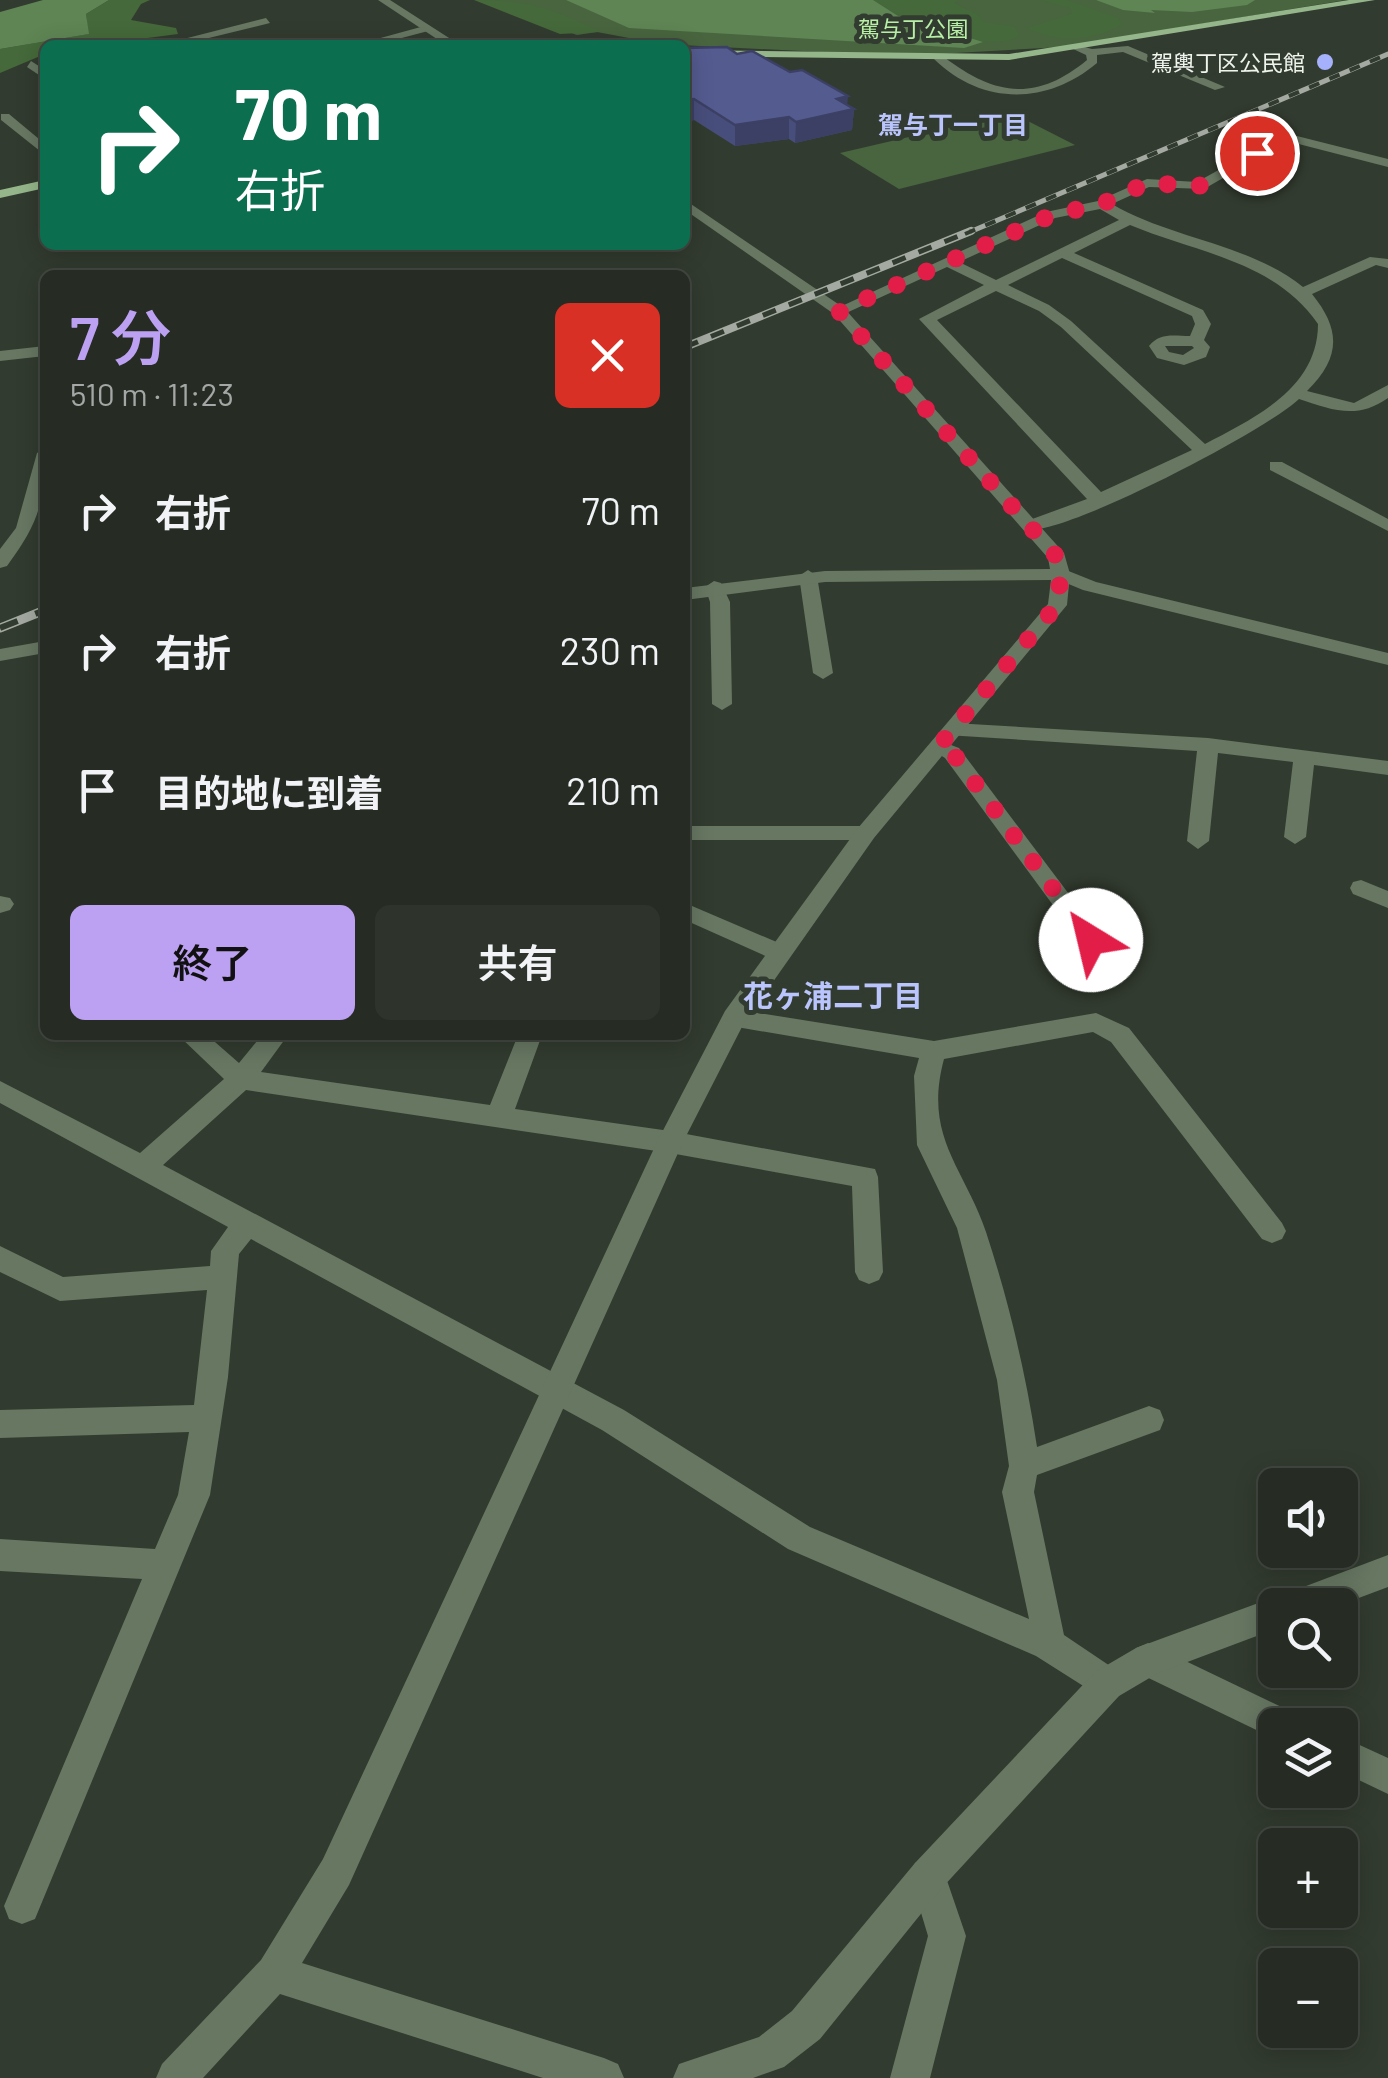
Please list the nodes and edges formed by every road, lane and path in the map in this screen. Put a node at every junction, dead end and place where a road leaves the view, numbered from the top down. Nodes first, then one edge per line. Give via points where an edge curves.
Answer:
1 (383, 0) edge
2 (1370, 0) edge
3 (266, 20) dead end
4 (428, 28) junction
5 (186, 40) edge
6 (381, 40) edge
7 (446, 40) edge
8 (1077, 48) junction
9 (690, 53) edge
10 (1090, 53) junction
11 (940, 59) junction
12 (31, 65) dead end
13 (40, 71) edge
14 (1219, 87) dead end
15 (5, 117) dead end
16 (1310, 124) dead end
17 (1286, 137) junction
18 (40, 147) edge
19 (1388, 163) edge
20 (40, 185) edge
21 (0, 197) edge
22 (1102, 204) junction
23 (690, 207) edge
24 (1132, 219) junction
25 (1062, 253) junction
26 (946, 262) junction
27 (1388, 264) edge
28 (998, 284) junction
29 (1304, 293) junction
30 (839, 311) junction
31 (1196, 341) dead end
32 (40, 352) edge
33 (0, 356) edge
34 (1388, 390) edge
35 (1297, 393) junction
36 (1201, 449) junction
37 (1276, 466) dead end
38 (40, 472) edge
39 (1097, 499) junction
40 (1030, 526) junction
41 (1388, 526) edge
42 (0, 562) edge
43 (1061, 574) junction
44 (808, 576) junction
45 (714, 587) junction
46 (690, 593) edge
47 (40, 648) edge
48 (0, 654) edge
49 (1388, 659) edge
50 (823, 673) dead end
51 (722, 704) dead end
52 (946, 738) junction
53 (1208, 746) junction
54 (1304, 757) junction
55 (1388, 768) edge
56 (690, 833) edge
57 (866, 833) junction
58 (1295, 838) dead end
59 (1198, 842) dead end
60 (1362, 888) dead end
61 (1388, 900) edge
62 (690, 914) edge
63 (1091, 940) dead end
64 (778, 952) junction
65 (734, 1018) junction
66 (196, 1040) edge
67 (272, 1040) edge
68 (528, 1040) edge
69 (934, 1051) junction
70 (240, 1079) junction
71 (0, 1091) edge
72 (500, 1118) junction
73 (670, 1142) junction
74 (144, 1166) junction
75 (248, 1222) junction
76 (1272, 1231) dead end
77 (0, 1258) edge
78 (869, 1272) dead end
79 (221, 1277) junction
80 (558, 1390) junction
81 (206, 1418) junction
82 (1149, 1420) dead end
83 (0, 1424) edge
84 (1024, 1466) junction
85 (0, 1554) edge
86 (164, 1565) junction
87 (1388, 1571) edge
88 (1342, 1588) edge
89 (1258, 1619) edge
90 (1048, 1644) junction
91 (1148, 1660) junction
92 (1108, 1684) junction
93 (1258, 1713) edge
94 (1358, 1762) edge
95 (1388, 1776) edge
96 (928, 1876) junction
97 (22, 1906) dead end
98 (274, 1973) junction
99 (176, 2078) edge
100 (604, 2078) edge
101 (693, 2078) edge
102 (910, 2078) edge

1 - 4 street
2 - 8 main road
3 - 5 street
4 - 6 street
4 - 7 street
8 - 10 street
8 - 11 main road
9 - 11 main road
10 - 11 street via 1093,61 1078,76 1040,89 990,91
10 - 14 street via 1124,48
12 - 13 street
15 - 18 street
16 - 17 street
17 - 19 street
17 - 22 street via 1199,186 1147,183
20 - 21 main road
22 - 24 street
22 - 26 street via 1052,215
23 - 30 street
24 - 25 street
24 - 29 street via 1267,271
25 - 28 street
25 - 31 street via 1192,309 1203,324
26 - 28 street
26 - 30 street
27 - 29 street via 1375,260
28 - 36 street via 1066,324
28 - 39 street via 927,319
29 - 35 street via 1321,313 1327,337 1322,358
30 - 40 street
32 - 33 street
34 - 35 street via 1364,410
35 - 36 street via 1269,416
36 - 39 street
37 - 41 street
38 - 42 street via 25,528
39 - 40 street
40 - 43 street via 1057,557
43 - 44 street
43 - 49 street
43 - 52 street via 1057,605
44 - 45 street
44 - 50 street
45 - 46 street
45 - 51 street
47 - 48 street
52 - 53 street
52 - 57 street
52 - 63 street
53 - 54 street
53 - 59 street
54 - 55 street
54 - 58 street
56 - 57 street
57 - 64 street
60 - 61 street
62 - 64 street
64 - 65 street
65 - 69 street
65 - 73 street
66 - 70 street
67 - 70 street
68 - 72 street
69 - 76 street via 1096,1022 1120,1035
69 - 84 street via 926,1076 930,1145 971,1228 1012,1380
70 - 72 street
70 - 74 street
71 - 74 street
72 - 73 street
73 - 78 street via 865,1178
73 - 80 street
74 - 75 street
75 - 79 street via 225,1251
75 - 80 street
77 - 79 street via 60,1289
79 - 81 street
80 - 90 street via 798,1538
80 - 98 street via 336,1872
81 - 83 street
81 - 86 street via 194,1494
82 - 84 street
84 - 90 street via 1018,1492
85 - 86 street
86 - 97 street
87 - 88 street
89 - 91 street
90 - 92 street
91 - 92 street
91 - 93 street
92 - 96 street
94 - 95 street
96 - 101 street via 806,2026 770,2052
96 - 102 street via 947,1936
98 - 99 street
98 - 100 street

